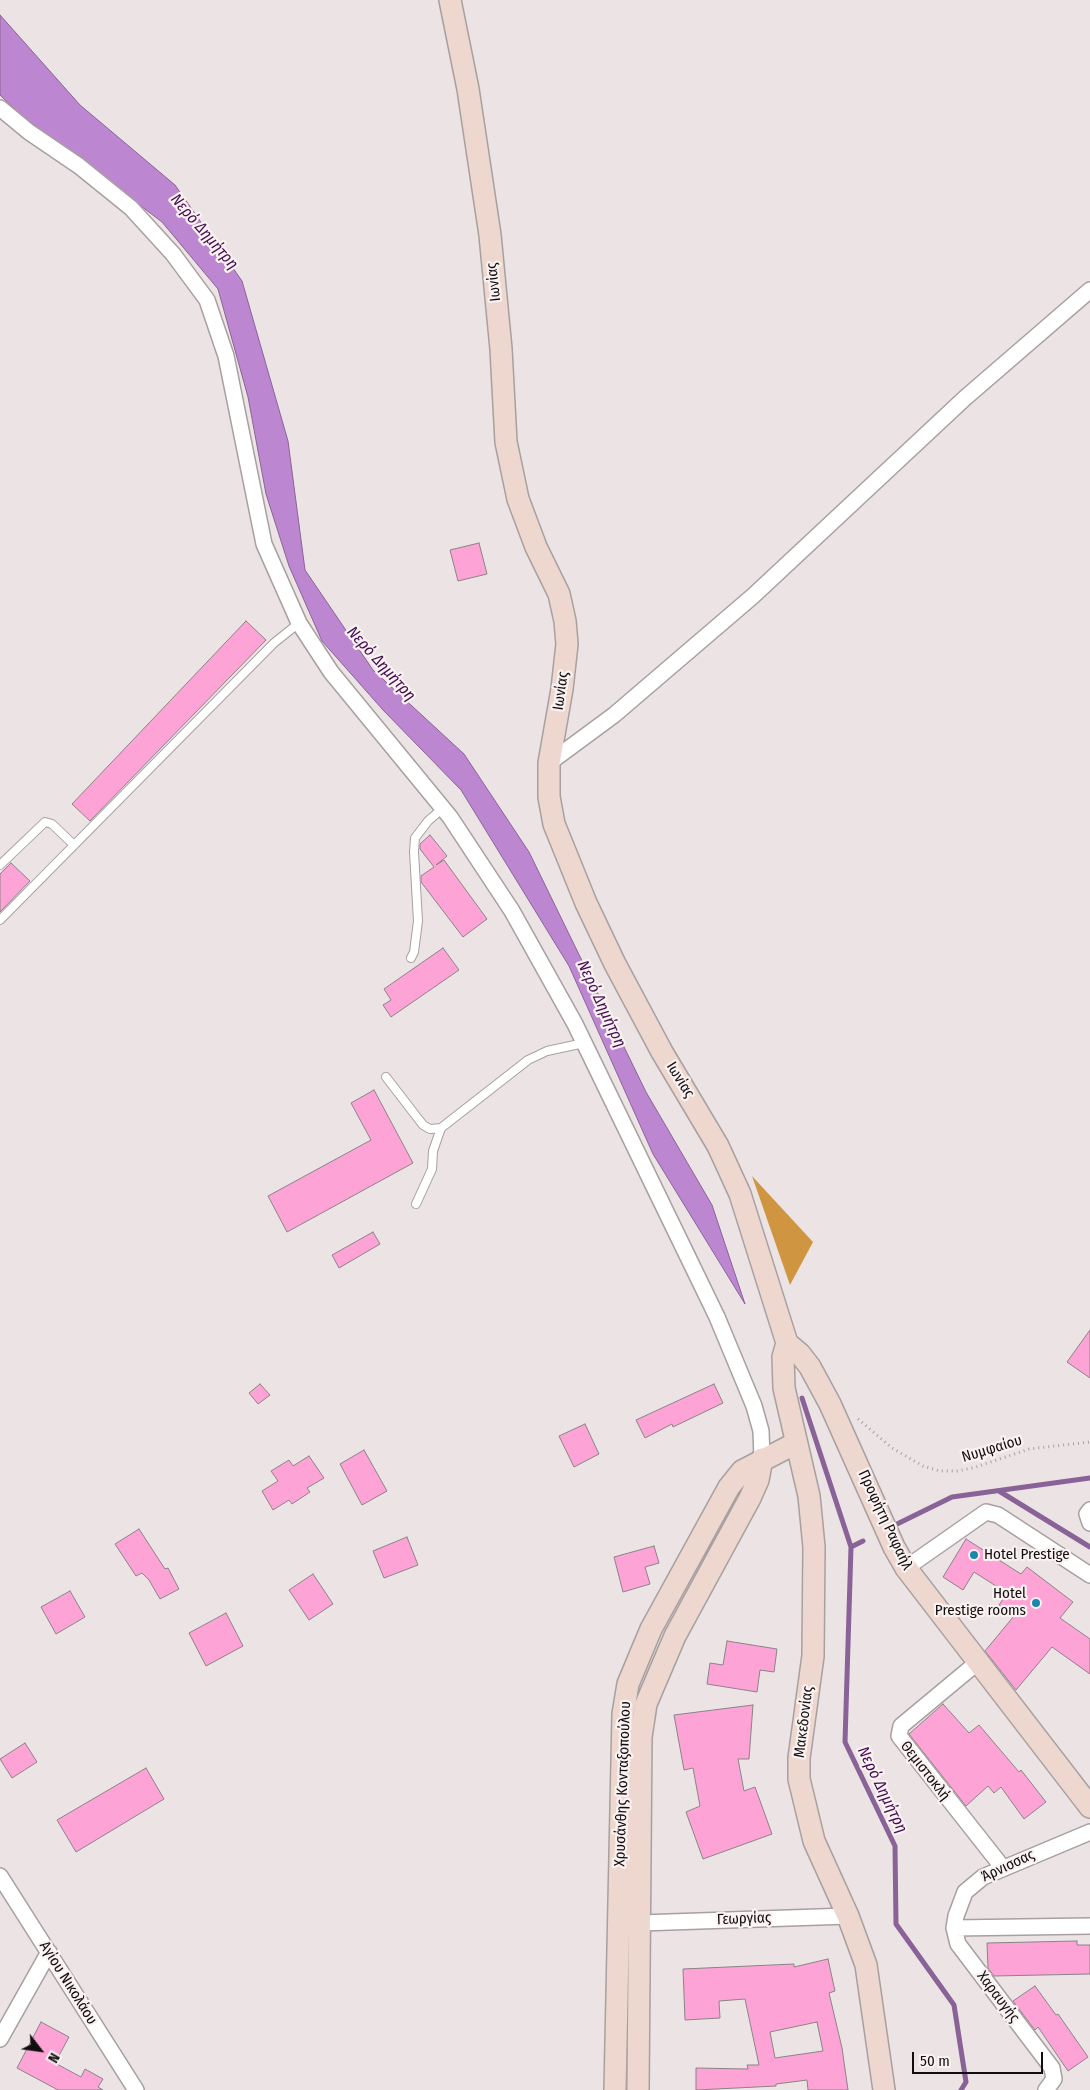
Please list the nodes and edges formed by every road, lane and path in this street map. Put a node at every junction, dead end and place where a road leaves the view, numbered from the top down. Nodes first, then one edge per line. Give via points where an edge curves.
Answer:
1 (450, 0) edge
2 (0, 108) edge
3 (1090, 290) edge
4 (299, 623) junction
5 (549, 763) junction
6 (443, 808) junction
7 (74, 845) junction
8 (0, 865) edge
9 (0, 920) edge
10 (411, 958) dead end
11 (584, 1043) junction
12 (386, 1076) dead end
13 (440, 1128) junction
14 (416, 1204) dead end
15 (787, 1344) junction
16 (830, 1404) junction
17 (1090, 1442) edge
18 (796, 1443) junction
19 (762, 1459) junction
20 (906, 1568) junction
21 (1090, 1575) edge
22 (978, 1662) junction
23 (1090, 1808) edge
24 (1090, 1832) edge
25 (1003, 1868) junction
26 (0, 1876) edge
27 (848, 1916) junction
28 (640, 1923) junction
29 (1090, 1926) edge
30 (954, 1928) junction
31 (49, 1952) junction
32 (0, 2039) edge
33 (136, 2090) edge
34 (616, 2090) edge
35 (638, 2090) edge
36 (884, 2090) edge
37 (1046, 2090) edge

1 - 5 street, Ιωνίας via 468,89 490,235 506,442 518,499 559,594 565,621 563,680
2 - 4 street via 131,208 173,254 207,300 226,356 264,544
3 - 5 street via 965,398 753,596 614,715
4 - 6 street via 331,672
4 - 7 lane via 274,643
5 - 15 street, Ιωνίας via 549,797 562,847 615,964 714,1139 740,1194
6 - 10 lane via 428,820 416,838 418,921
6 - 11 street via 512,911
7 - 8 lane via 52,824 45,822
7 - 9 lane
11 - 13 lane via 547,1051 528,1060
11 - 19 street via 717,1317 754,1406 761,1431
12 - 13 lane via 423,1125 430,1129
13 - 14 lane via 432,1169
15 - 16 street, Προφήτη Ραφαήλ via 800,1354
15 - 18 street, Μακεδονίας via 783,1373
16 - 17 path, Νυμφαίου via 852,1413 892,1448 923,1466 940,1471 967,1469 1030,1449
16 - 20 street, Προφήτη Ραφαήλ
18 - 19 street, Χρυσάνθης Κονταξοπούλου
18 - 27 street, Μακεδονίας via 809,1496 815,1580 813,1656 799,1779 814,1840
19 - 28 street, Χρυσάνθης Κονταξοπούλου via 750,1498 675,1636 646,1704 641,1737
19 - 34 street, Χρυσάνθης Κονταξοπούλου via 742,1471 717,1506 651,1628 625,1696
20 - 21 street via 986,1512 998,1515
20 - 22 street, Προφήτη Ραφαήλ
22 - 23 street, Προφήτη Ραφαήλ
22 - 25 street, Θεμιστοκλή via 907,1720 899,1736
24 - 25 street, Άρνισσας
25 - 30 street, Άρνισσας via 983,1876 968,1888 959,1905
26 - 31 street, Αγίου Νικολάου
27 - 28 street, Γεωργίας
27 - 36 street, Μακεδονίας via 866,1965
28 - 35 street, Χρυσάνθης Κονταξοπούλου
29 - 30 street
30 - 37 street, Χαραυγής via 958,1944 1052,2068 1054,2079
31 - 32 street
31 - 33 street, Αγίου Νικολάου

